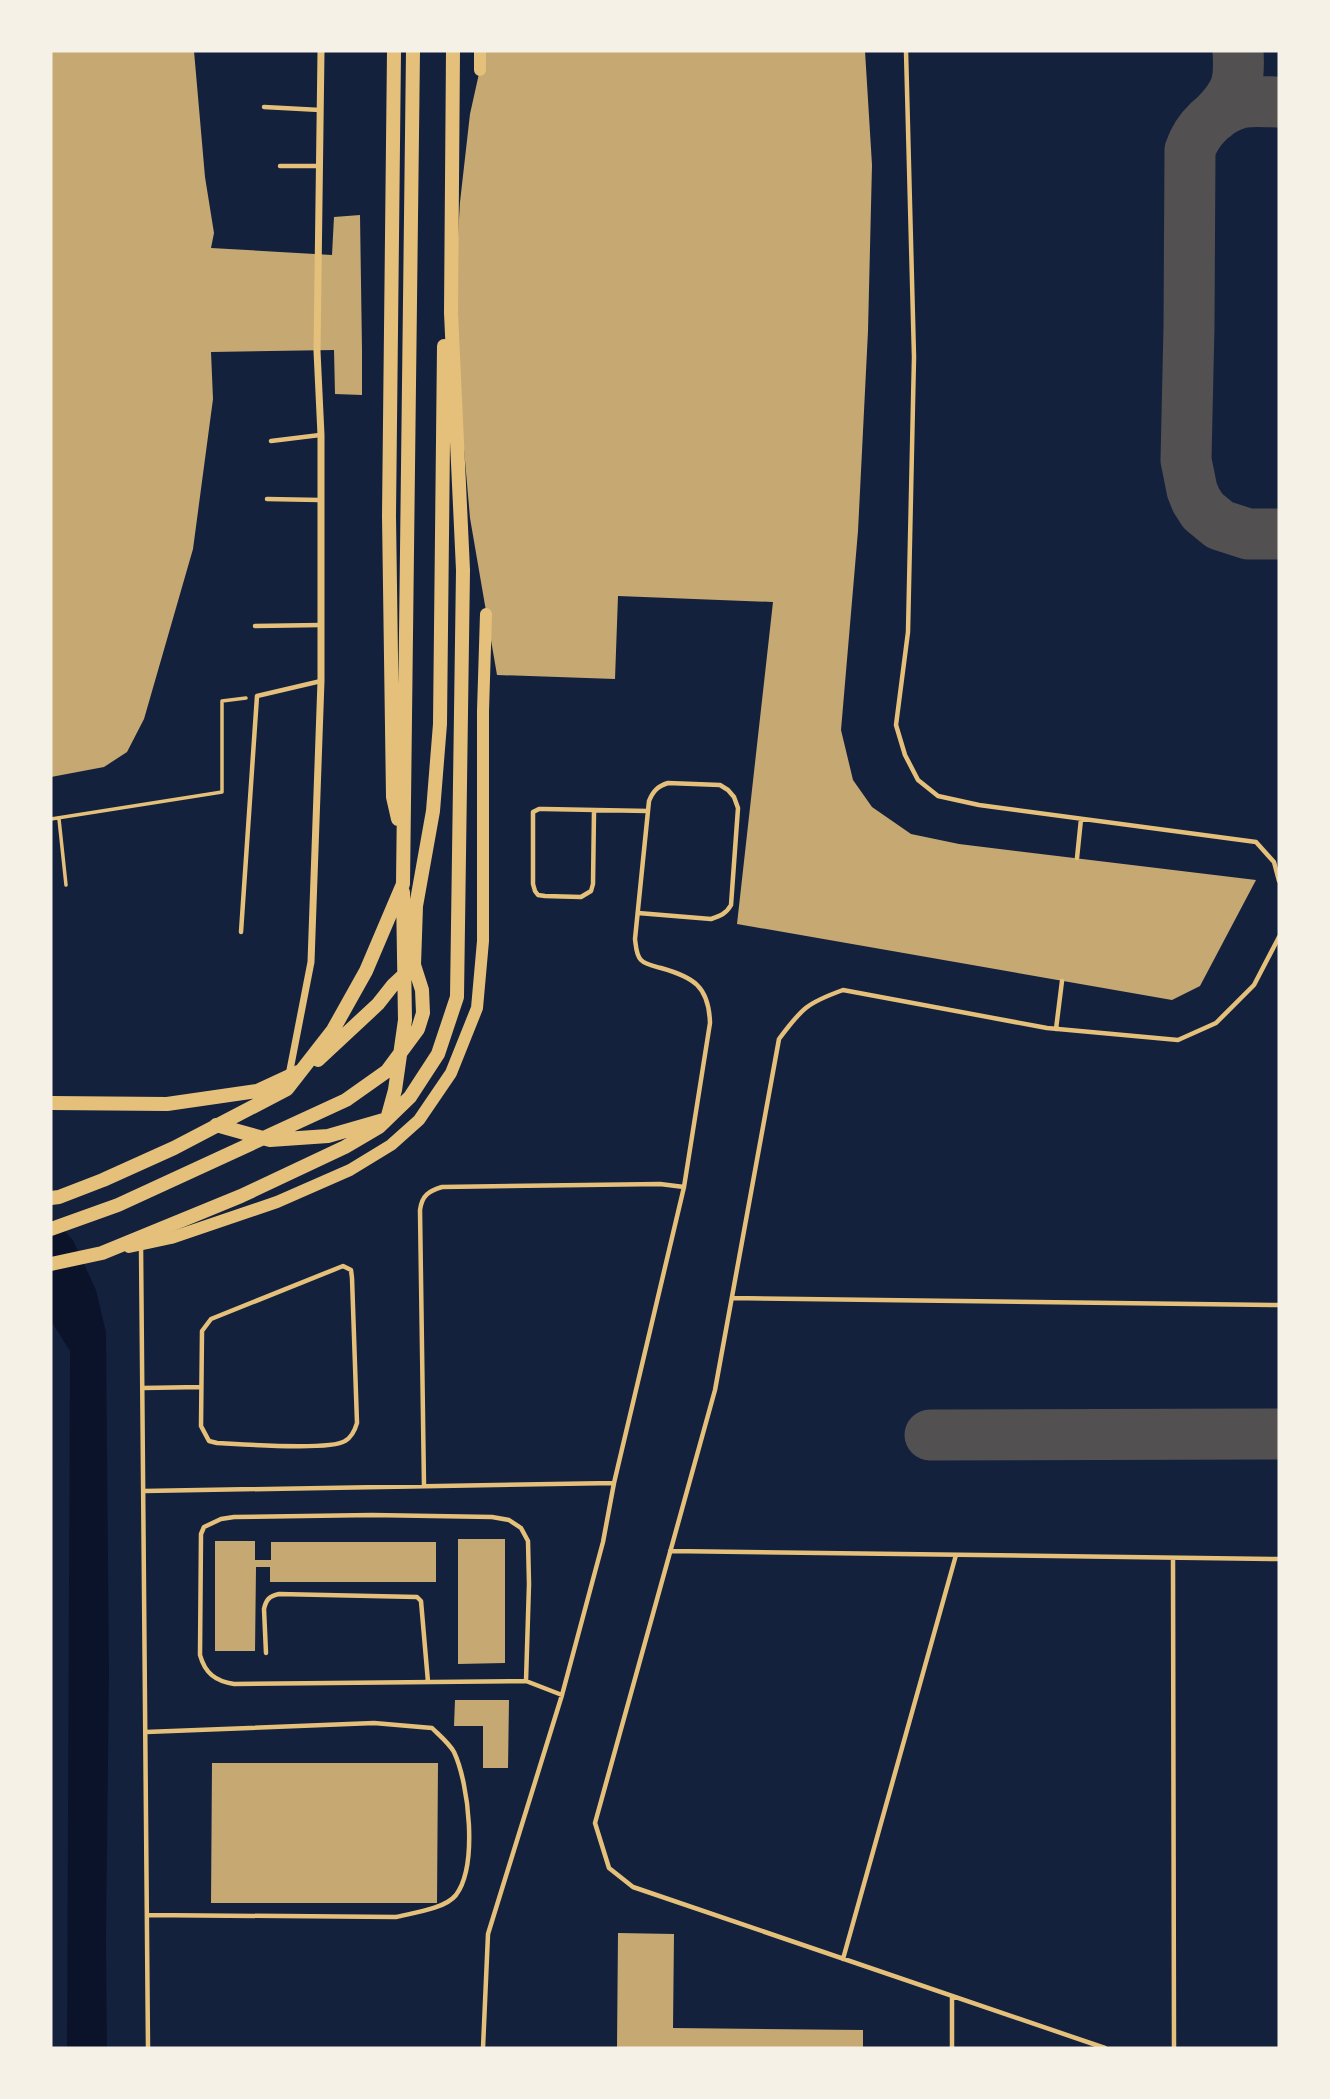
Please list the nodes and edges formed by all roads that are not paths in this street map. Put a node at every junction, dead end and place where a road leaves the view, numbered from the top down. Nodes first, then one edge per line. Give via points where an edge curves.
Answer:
1 (321, 51) edge
2 (394, 51) edge
3 (413, 51) edge
4 (444, 51) edge
5 (453, 51) edge
6 (480, 51) edge
7 (906, 51) edge
8 (480, 70) dead end
9 (264, 107) dead end
10 (321, 110) junction
11 (280, 166) dead end
12 (321, 166) junction
13 (321, 435) junction
14 (271, 441) dead end
15 (267, 499) dead end
16 (321, 500) junction
17 (486, 614) dead end
18 (321, 625) junction
19 (255, 626) dead end
20 (321, 681) junction
21 (594, 811) junction
22 (648, 811) junction
23 (1081, 819) junction
24 (1077, 858) dead end
25 (1279, 881) edge
26 (403, 884) junction
27 (416, 906) junction
28 (638, 913) junction
29 (241, 932) dead end
30 (1279, 937) edge
31 (414, 965) junction
32 (1062, 981) dead end
33 (1056, 1029) junction
34 (287, 1089) junction
35 (51, 1103) edge
36 (387, 1119) junction
37 (216, 1125) junction
38 (684, 1187) junction
39 (51, 1198) edge
40 (51, 1229) edge
41 (141, 1244) junction
42 (102, 1253) junction
43 (51, 1264) edge
44 (732, 1298) junction
45 (1279, 1305) edge
46 (201, 1387) junction
47 (144, 1388) junction
48 (614, 1483) junction
49 (424, 1486) junction
50 (144, 1491) junction
51 (670, 1551) junction
52 (956, 1555) junction
53 (1173, 1558) junction
54 (1279, 1559) edge
55 (266, 1653) dead end
56 (526, 1681) junction
57 (428, 1682) junction
58 (562, 1695) junction
59 (146, 1732) junction
60 (147, 1915) junction
61 (844, 1959) junction
62 (952, 1996) junction
63 (148, 2048) edge
64 (484, 2048) edge
65 (952, 2048) edge
66 (1105, 2048) edge
67 (1174, 2048) edge

1 - 10 street
2 - 27 main road via 389,516 393,797
3 - 26 main road
4 - 27 main road via 440,724 433,811
5 - 36 main road via 451,313 463,570 457,997 438,1054 410,1097
6 - 8 main road
7 - 23 lane via 914,357 908,632 896,725 918,780 938,796
9 - 10 lane
10 - 12 street
11 - 12 lane
12 - 13 street via 317,351
13 - 14 lane
13 - 16 street
15 - 16 lane
16 - 18 street
17 - 41 main road via 483,941 477,1008 451,1073 419,1120 391,1145 350,1170 277,1202
18 - 19 lane
18 - 20 street
20 - 29 lane via 257,696
20 - 34 street via 311,962
21 - 21 lane via 539,809 533,813 533,884 538,894 581,897 591,891
21 - 22 lane
22 - 28 lane
22 - 28 lane via 652,793 660,785 720,785 728,790 738,808 731,905 711,919
23 - 24 lane
23 - 25 lane via 1256,842 1275,862
26 - 34 main road via 366,971 332,1030
26 - 36 main road via 405,1020
27 - 31 main road
28 - 38 lane via 635,939 640,959 694,980 709,1009
30 - 33 lane via 1254,985 1216,1023 1178,1040
31 - 35 main road via 310,1067 257,1091 167,1104
31 - 40 main road via 423,1013 418,1029 387,1071 346,1100 118,1205
32 - 33 lane
33 - 44 lane via 843,990 813,1001 779,1039
34 - 37 main road
36 - 37 main road via 328,1136 270,1140
36 - 42 main road via 345,1147 241,1196
37 - 39 main road via 103,1180
38 - 48 lane
38 - 49 lane via 442,1187 425,1195 420,1210
41 - 42 main road
41 - 47 lane
42 - 43 main road
44 - 45 lane
44 - 51 lane via 715,1390
46 - 46 lane via 202,1331 211,1319 338,1267 351,1270 357,1423 351,1437 343,1443 305,1446 209,1441 201,1426
46 - 47 lane
47 - 50 lane
48 - 49 lane
48 - 58 lane
49 - 50 lane
50 - 59 lane
51 - 52 lane
51 - 61 lane via 595,1823 608,1868 633,1887
52 - 53 lane
52 - 61 lane
53 - 54 lane
53 - 67 lane
55 - 57 lane via 264,1609 272,1596 417,1597
56 - 57 lane
56 - 57 lane via 528,1541 521,1528 509,1520 372,1515 234,1517 204,1527 200,1655 203,1666 220,1682
56 - 58 lane
58 - 64 lane via 488,1934
59 - 60 lane
59 - 60 lane via 374,1723 432,1728 453,1750 467,1804 470,1841 466,1873 455,1897 434,1908 396,1917
60 - 63 lane
61 - 62 lane
62 - 65 lane
62 - 66 lane

